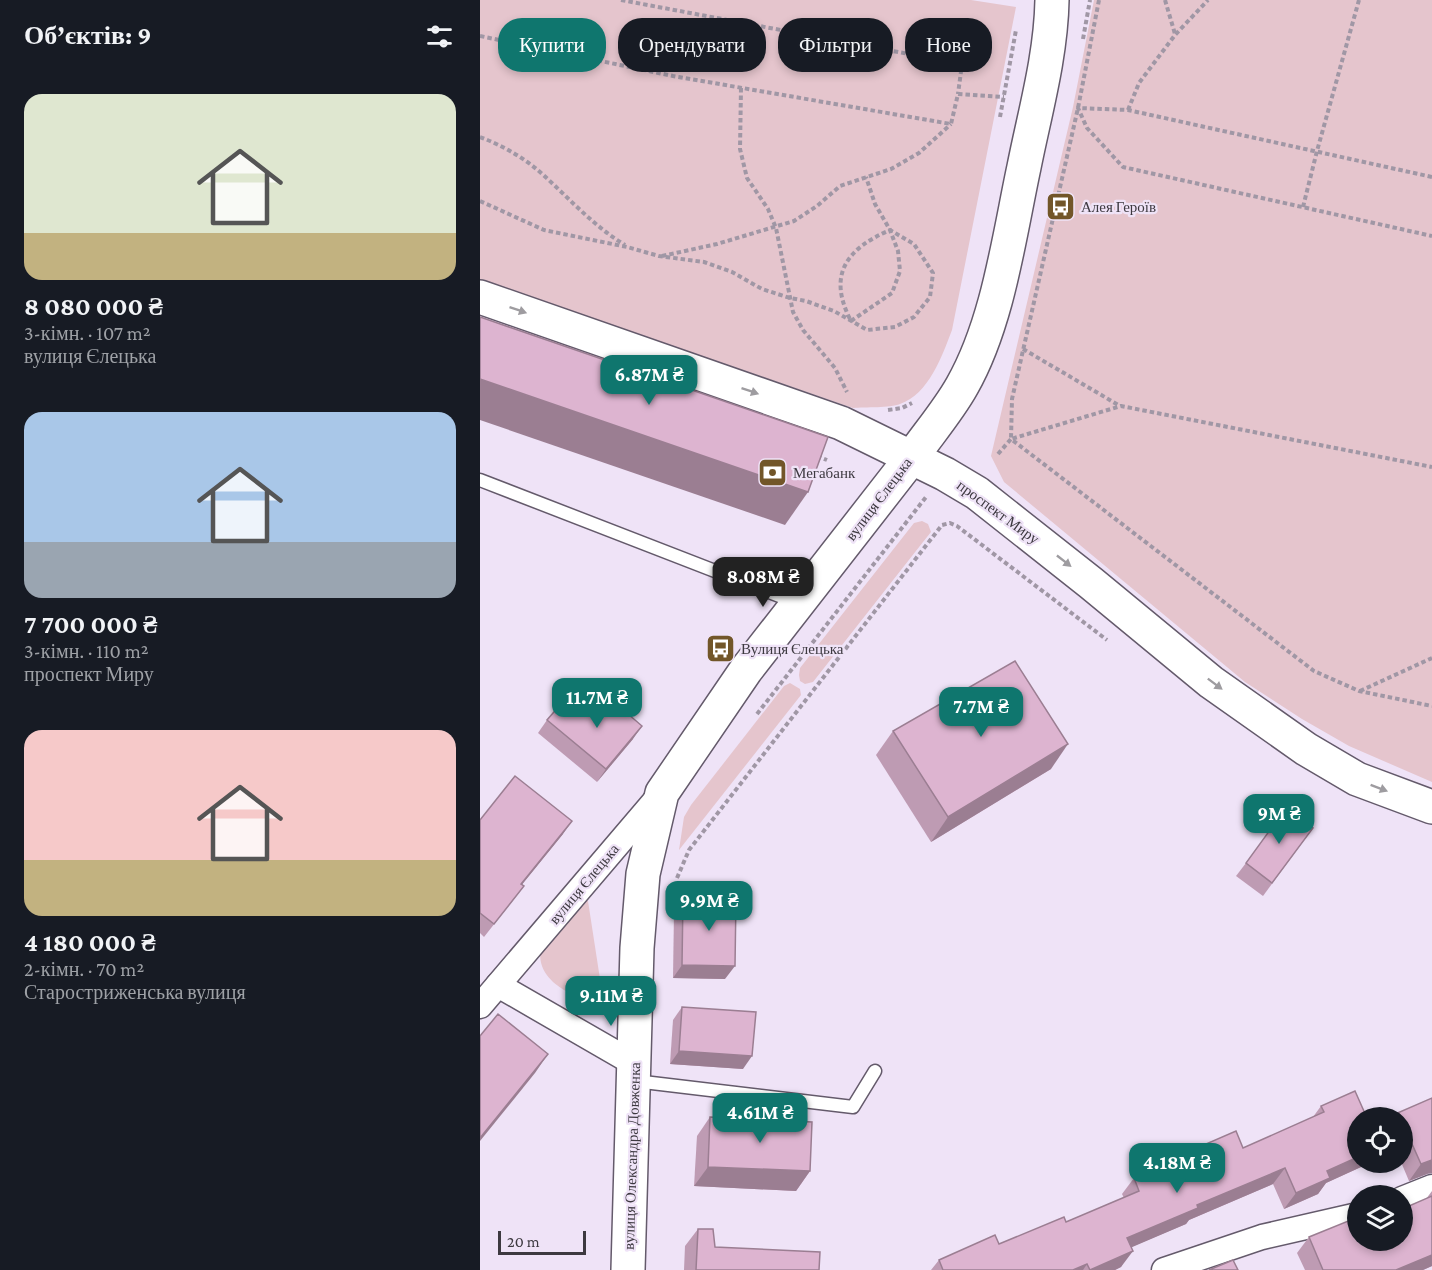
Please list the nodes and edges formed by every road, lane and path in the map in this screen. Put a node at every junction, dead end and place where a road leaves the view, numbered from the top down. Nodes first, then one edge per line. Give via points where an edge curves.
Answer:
1 (621, 0) edge
2 (1052, 0) edge
3 (1090, 0) edge
4 (1099, 0) edge
5 (1165, 0) edge
6 (1208, 0) edge
7 (1359, 0) edge
8 (1018, 22) dead end
9 (1175, 34) junction
10 (480, 36) edge
11 (1082, 47) dead end
12 (741, 88) junction
13 (958, 94) junction
14 (1004, 97) junction
15 (1078, 108) junction
16 (1128, 110) junction
17 (999, 120) dead end
18 (951, 124) junction
19 (480, 136) edge
20 (1317, 151) junction
21 (866, 177) junction
22 (1432, 177) edge
23 (480, 201) edge
24 (1303, 207) junction
25 (776, 228) junction
26 (890, 230) junction
27 (1432, 236) edge
28 (627, 247) junction
29 (659, 256) junction
30 (480, 297) edge
31 (790, 298) junction
32 (851, 321) junction
33 (1023, 349) junction
34 (850, 398) dead end
35 (918, 400) dead end
36 (1121, 406) junction
37 (882, 411) dead end
38 (1011, 439) junction
39 (998, 454) dead end
40 (816, 456) edge
41 (912, 457) junction
42 (827, 460) edge
43 (1432, 467) edge
44 (945, 474) junction
45 (480, 480) edge
46 (957, 526) dead end
47 (799, 604) junction
48 (1432, 658) edge
49 (1359, 691) junction
50 (1432, 706) edge
51 (753, 720) dead end
52 (662, 793) junction
53 (1432, 807) edge
54 (672, 888) dead end
55 (498, 985) junction
56 (480, 1006) edge
57 (875, 1071) dead end
58 (635, 1072) junction
59 (1432, 1187) edge
60 (1413, 1195) edge
61 (1347, 1218) edge
62 (628, 1270) edge
63 (1164, 1270) edge

1 - 13 path via 962,64
2 - 41 main road, вулиця Єлецька via 1038,100 999,286 980,346 962,386
3 - 11 path
4 - 15 path
5 - 9 path
6 - 9 path
7 - 20 path
8 - 14 path
9 - 16 path via 1139,82
10 - 12 path
12 - 18 path
12 - 25 path via 741,149 747,178
13 - 14 path
13 - 18 path
14 - 17 path
15 - 16 path
15 - 24 path via 1087,128 1123,167
15 - 33 path
16 - 20 path
18 - 21 path via 919,153 891,169
19 - 28 path via 538,170 603,231
20 - 22 path
20 - 24 path
21 - 25 path via 840,186 818,206
21 - 26 path
23 - 28 path via 544,230
24 - 27 path
25 - 29 path
25 - 31 path
26 - 32 path via 900,271 892,293
26 - 32 path via 849,257 840,281 844,308
26 - 32 path via 914,244 933,273 930,297 914,317 895,327 867,330
28 - 29 path
29 - 31 path via 704,262
30 -> 41 main road, проспект Миру via 841,423
31 - 32 path via 824,307
31 - 34 path via 803,330 835,368
33 - 36 path
33 - 38 path via 1012,399
35 - 37 path
36 - 38 path
36 - 43 path
38 - 39 path
38 - 49 path via 1314,671
40 - 42 path
41 - 44 main road, проспект Миру
41 - 47 main road, вулиця Єлецька
44 - 51 path
44 -> 53 main road, проспект Миру via 977,493 1211,682 1306,749 1357,779
45 - 47 lane
46 - 54 path via 942,525 931,537 689,850
47 - 52 main road, вулиця Єлецька via 746,670
48 - 49 path
49 - 50 path
52 - 55 street, вулиця Єлецька
52 - 58 main road, вулиця Олександра Довженка via 643,874
55 - 56 street, вулиця Єлецька
55 - 58 street
57 - 58 lane via 853,1107
58 - 62 main road, вулиця Олександра Довженка
59 - 60 street
61 - 63 street via 1262,1237

